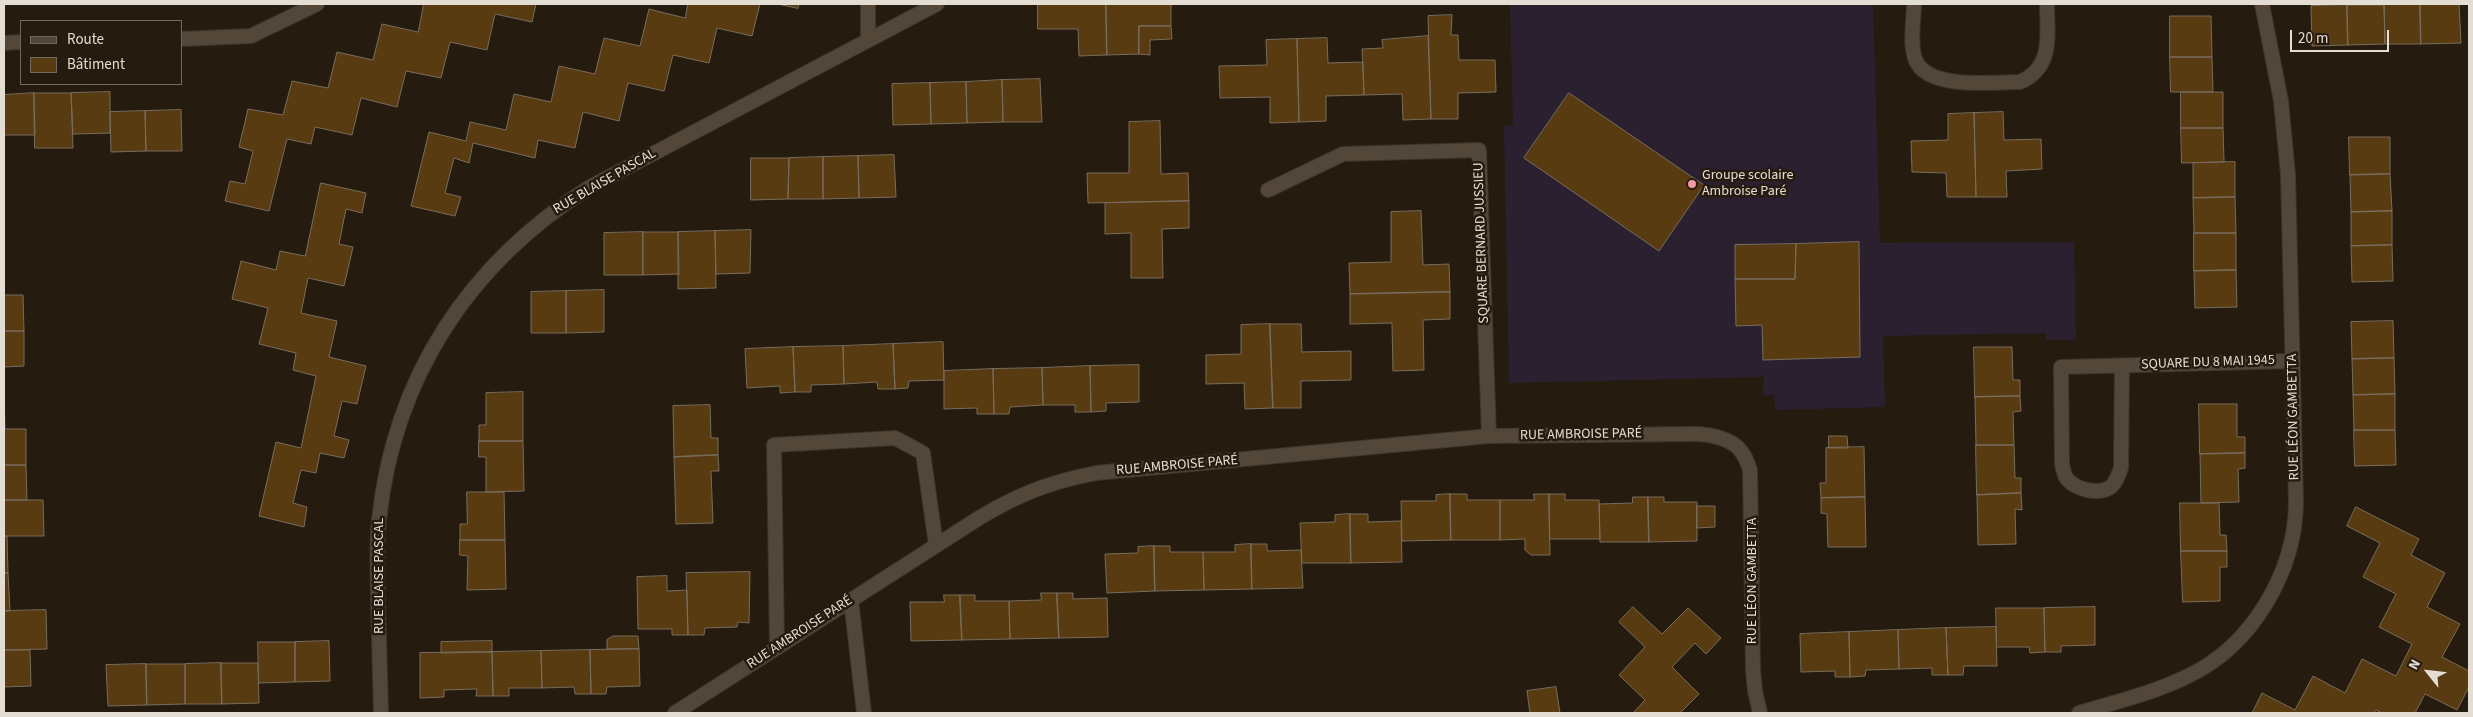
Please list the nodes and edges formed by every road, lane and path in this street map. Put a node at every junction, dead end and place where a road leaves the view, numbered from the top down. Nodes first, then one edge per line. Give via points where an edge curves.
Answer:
1 (317, 4) edge
2 (868, 4) edge
3 (937, 4) edge
4 (1914, 4) edge
5 (2047, 4) edge
6 (2262, 4) edge
7 (182, 40) edge
8 (868, 40) junction
9 (20, 42) edge
10 (4, 43) edge
11 (1268, 190) dead end
12 (2294, 361) junction
13 (2122, 366) junction
14 (1489, 436) junction
15 (1741, 450) joint
16 (936, 545) junction
17 (850, 600) junction
18 (777, 647) junction
19 (381, 713) edge
20 (674, 713) edge
21 (864, 713) edge
22 (1760, 713) edge
23 (2079, 713) edge

1 - 7 street via 252,36
2 - 8 street
3 - 8 street, RUE BLAISE PASCAL
4 - 5 street via 1916,62 1926,74 1943,81 2020,82 2031,77 2041,66 2047,49
6 - 12 street, RUE LÉON GAMBETTA via 2286,137
8 - 19 street, RUE BLAISE PASCAL via 626,167 570,200 501,256 467,294 423,368 400,422 385,476 377,549
9 - 10 street
11 - 14 street, SQUARE BERNARD JUSSIEU via 1343,154 1479,150
12 - 13 street, SQUARE DU 8 MAI 1945
12 - 23 street, RUE LÉON GAMBETTA via 2296,520 2285,565 2262,610 2248,630 2210,664 2188,676
13 - 13 street, SQUARE DU 8 MAI 1945 via 2121,468 2109,488 2099,491 2074,486 2066,478 2062,464 2062,367
14 - 15 street, RUE AMBROISE PARÉ via 1711,434
14 - 16 street, RUE AMBROISE PARÉ via 1069,478 1012,498
15 - 22 street, RUE LÉON GAMBETTA via 1750,470 1752,491 1753,670
16 - 17 street, RUE AMBROISE PARÉ
16 - 18 street via 923,453 895,438 774,445
17 - 18 street, RUE AMBROISE PARÉ
17 - 21 street
18 - 20 street, RUE AMBROISE PARÉ

